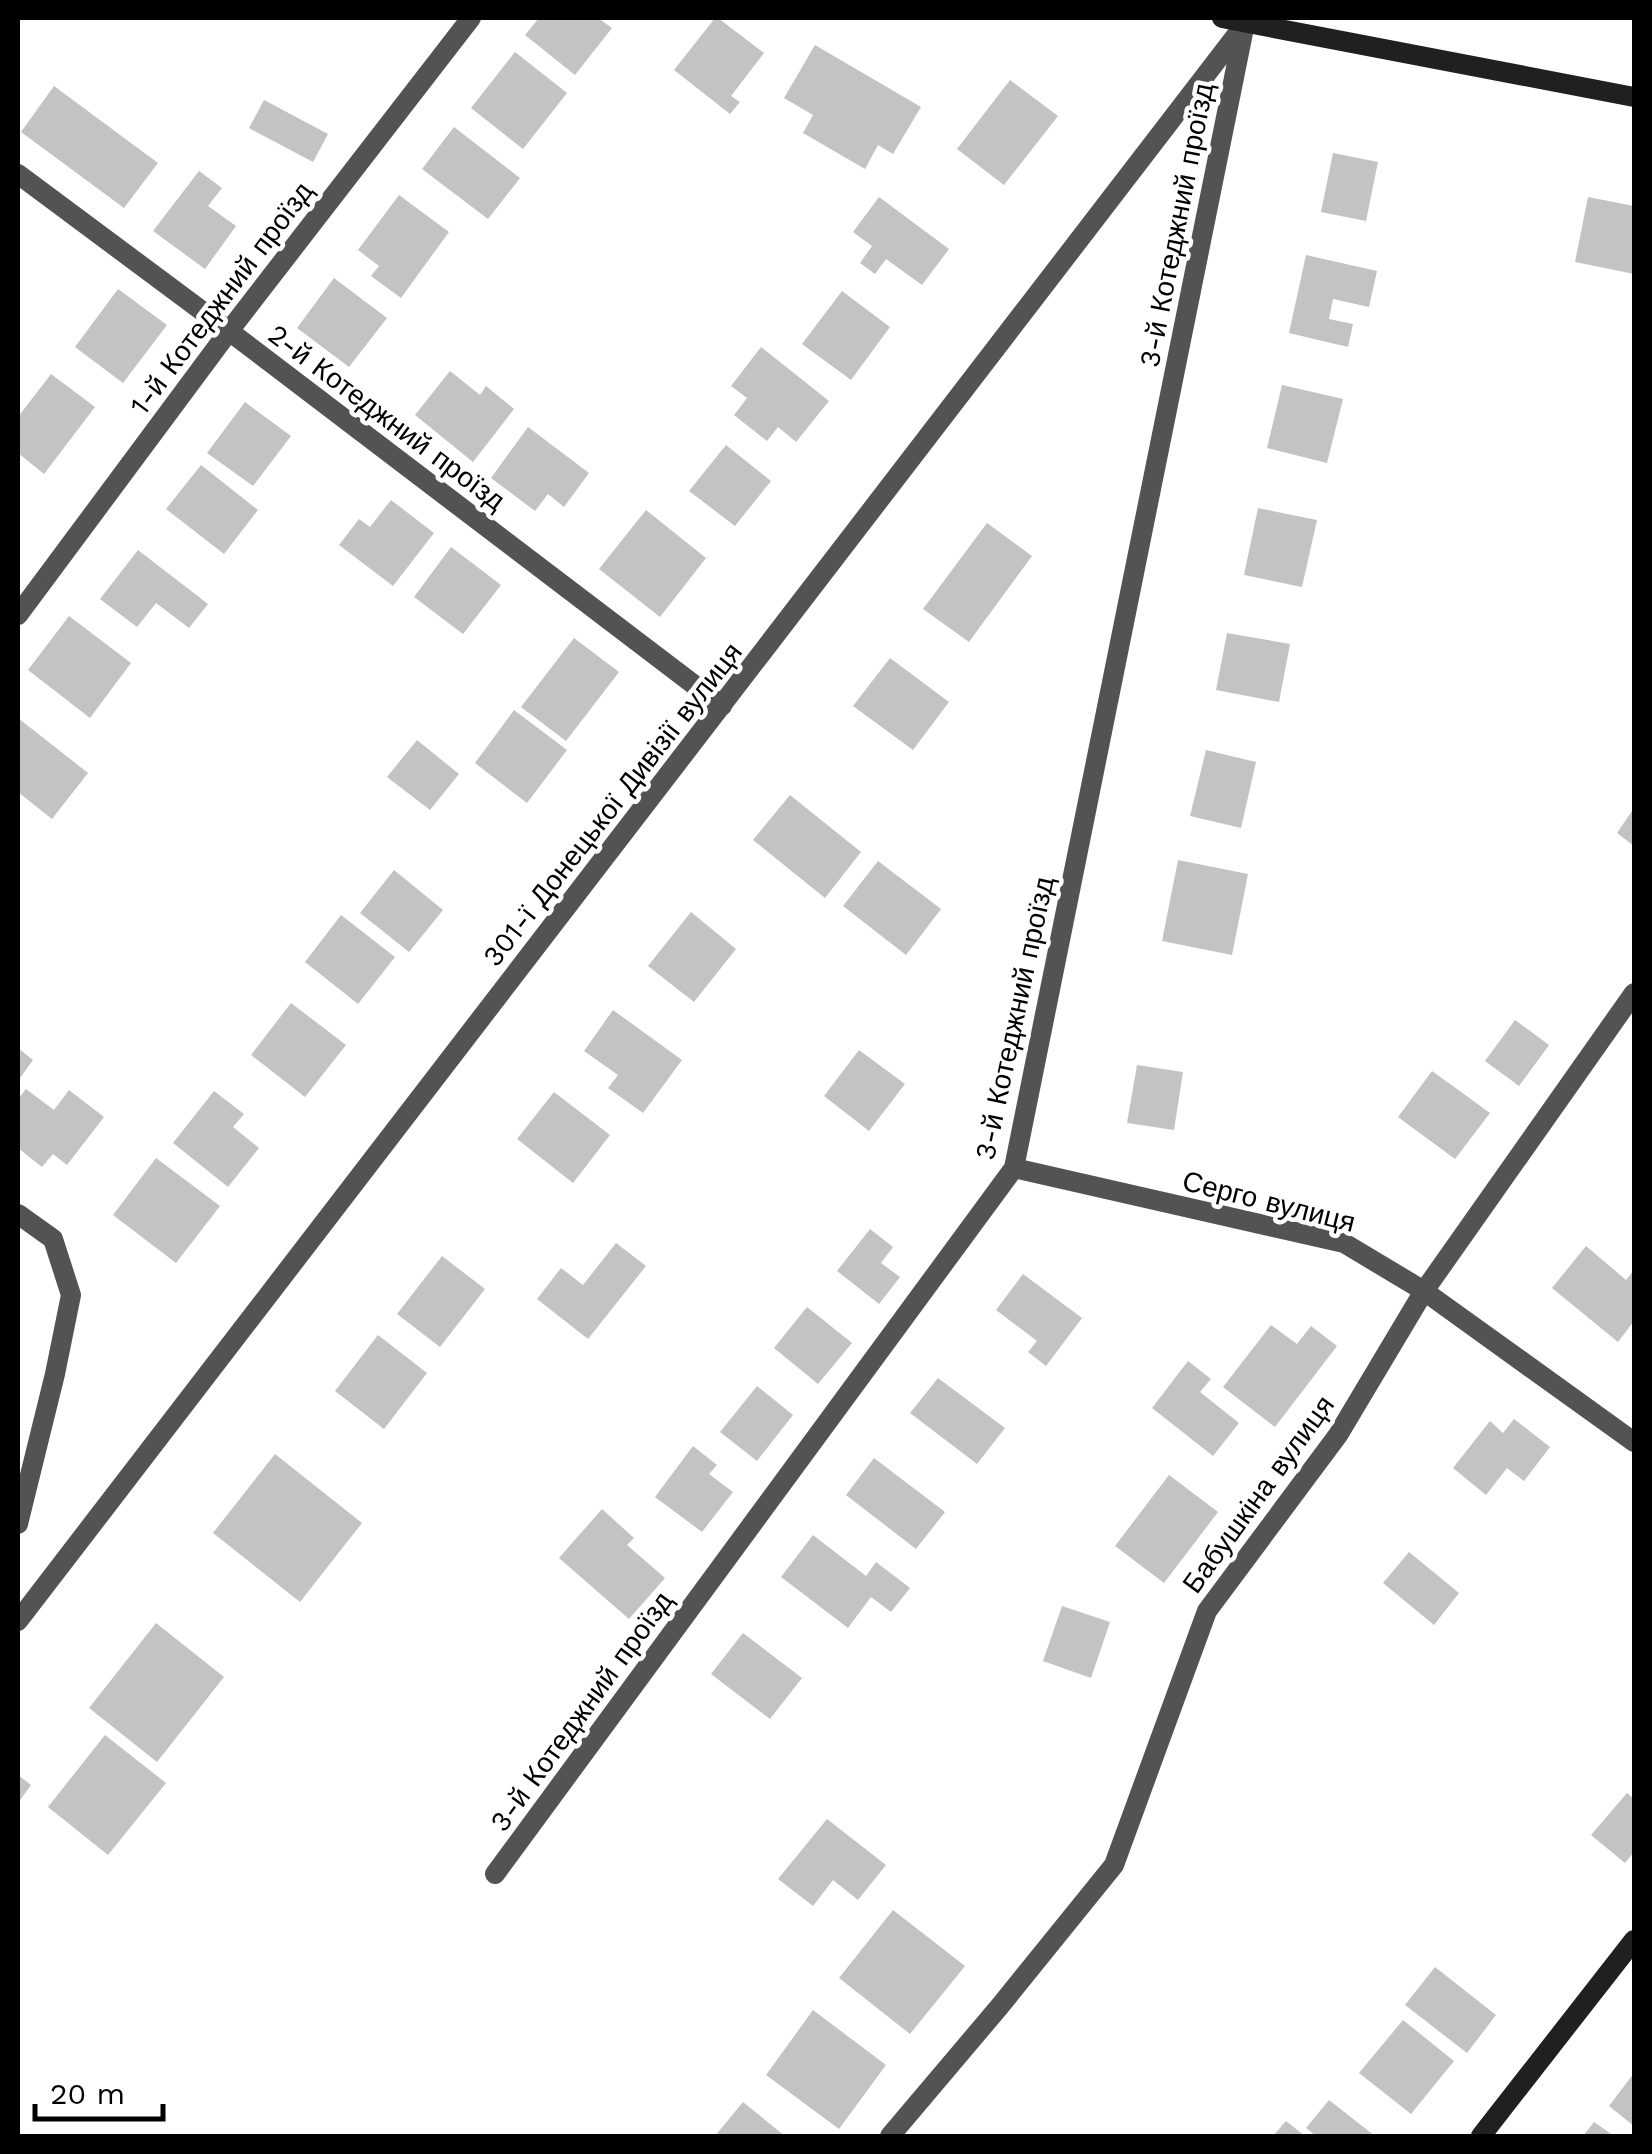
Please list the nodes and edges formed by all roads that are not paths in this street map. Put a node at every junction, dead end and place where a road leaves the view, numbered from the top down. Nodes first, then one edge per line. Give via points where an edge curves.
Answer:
1 (471, 18) edge
2 (1222, 18) edge
3 (1246, 20) edge
4 (1634, 96) edge
5 (18, 174) edge
6 (229, 332) junction
7 (18, 614) edge
8 (722, 706) junction
9 (1634, 993) edge
10 (1014, 1168) junction
11 (18, 1214) edge
12 (1424, 1291) junction
13 (1634, 1442) edge
14 (18, 1524) edge
15 (18, 1621) edge
16 (495, 1874) dead end
17 (1634, 1940) edge
18 (890, 2136) edge
19 (1481, 2136) edge

1 - 6 street, 1-й Котеджний проїзд
2 - 3 street
3 - 4 street
3 - 8 street, 301-ї Донецької Дивізії вулиця
3 - 10 street, 3-й Котеджний проїзд
5 - 6 street, 2-й Котеджний проїзд
6 - 7 street, 1-й Котеджний проїзд
6 - 8 street, 2-й Котеджний проїзд
8 - 15 street, 301-ї Донецької Дивізії вулиця
9 - 12 street, Бабушкіна вулиця
10 - 12 street, Серго вулиця via 1344,1243
10 - 16 street, 3-й Котеджний проїзд
11 - 14 street via 52,1239 71,1295
12 - 13 street, Серго вулиця
12 - 18 street, Бабушкіна вулиця via 1338,1436 1206,1611 1114,1865
17 - 19 street

